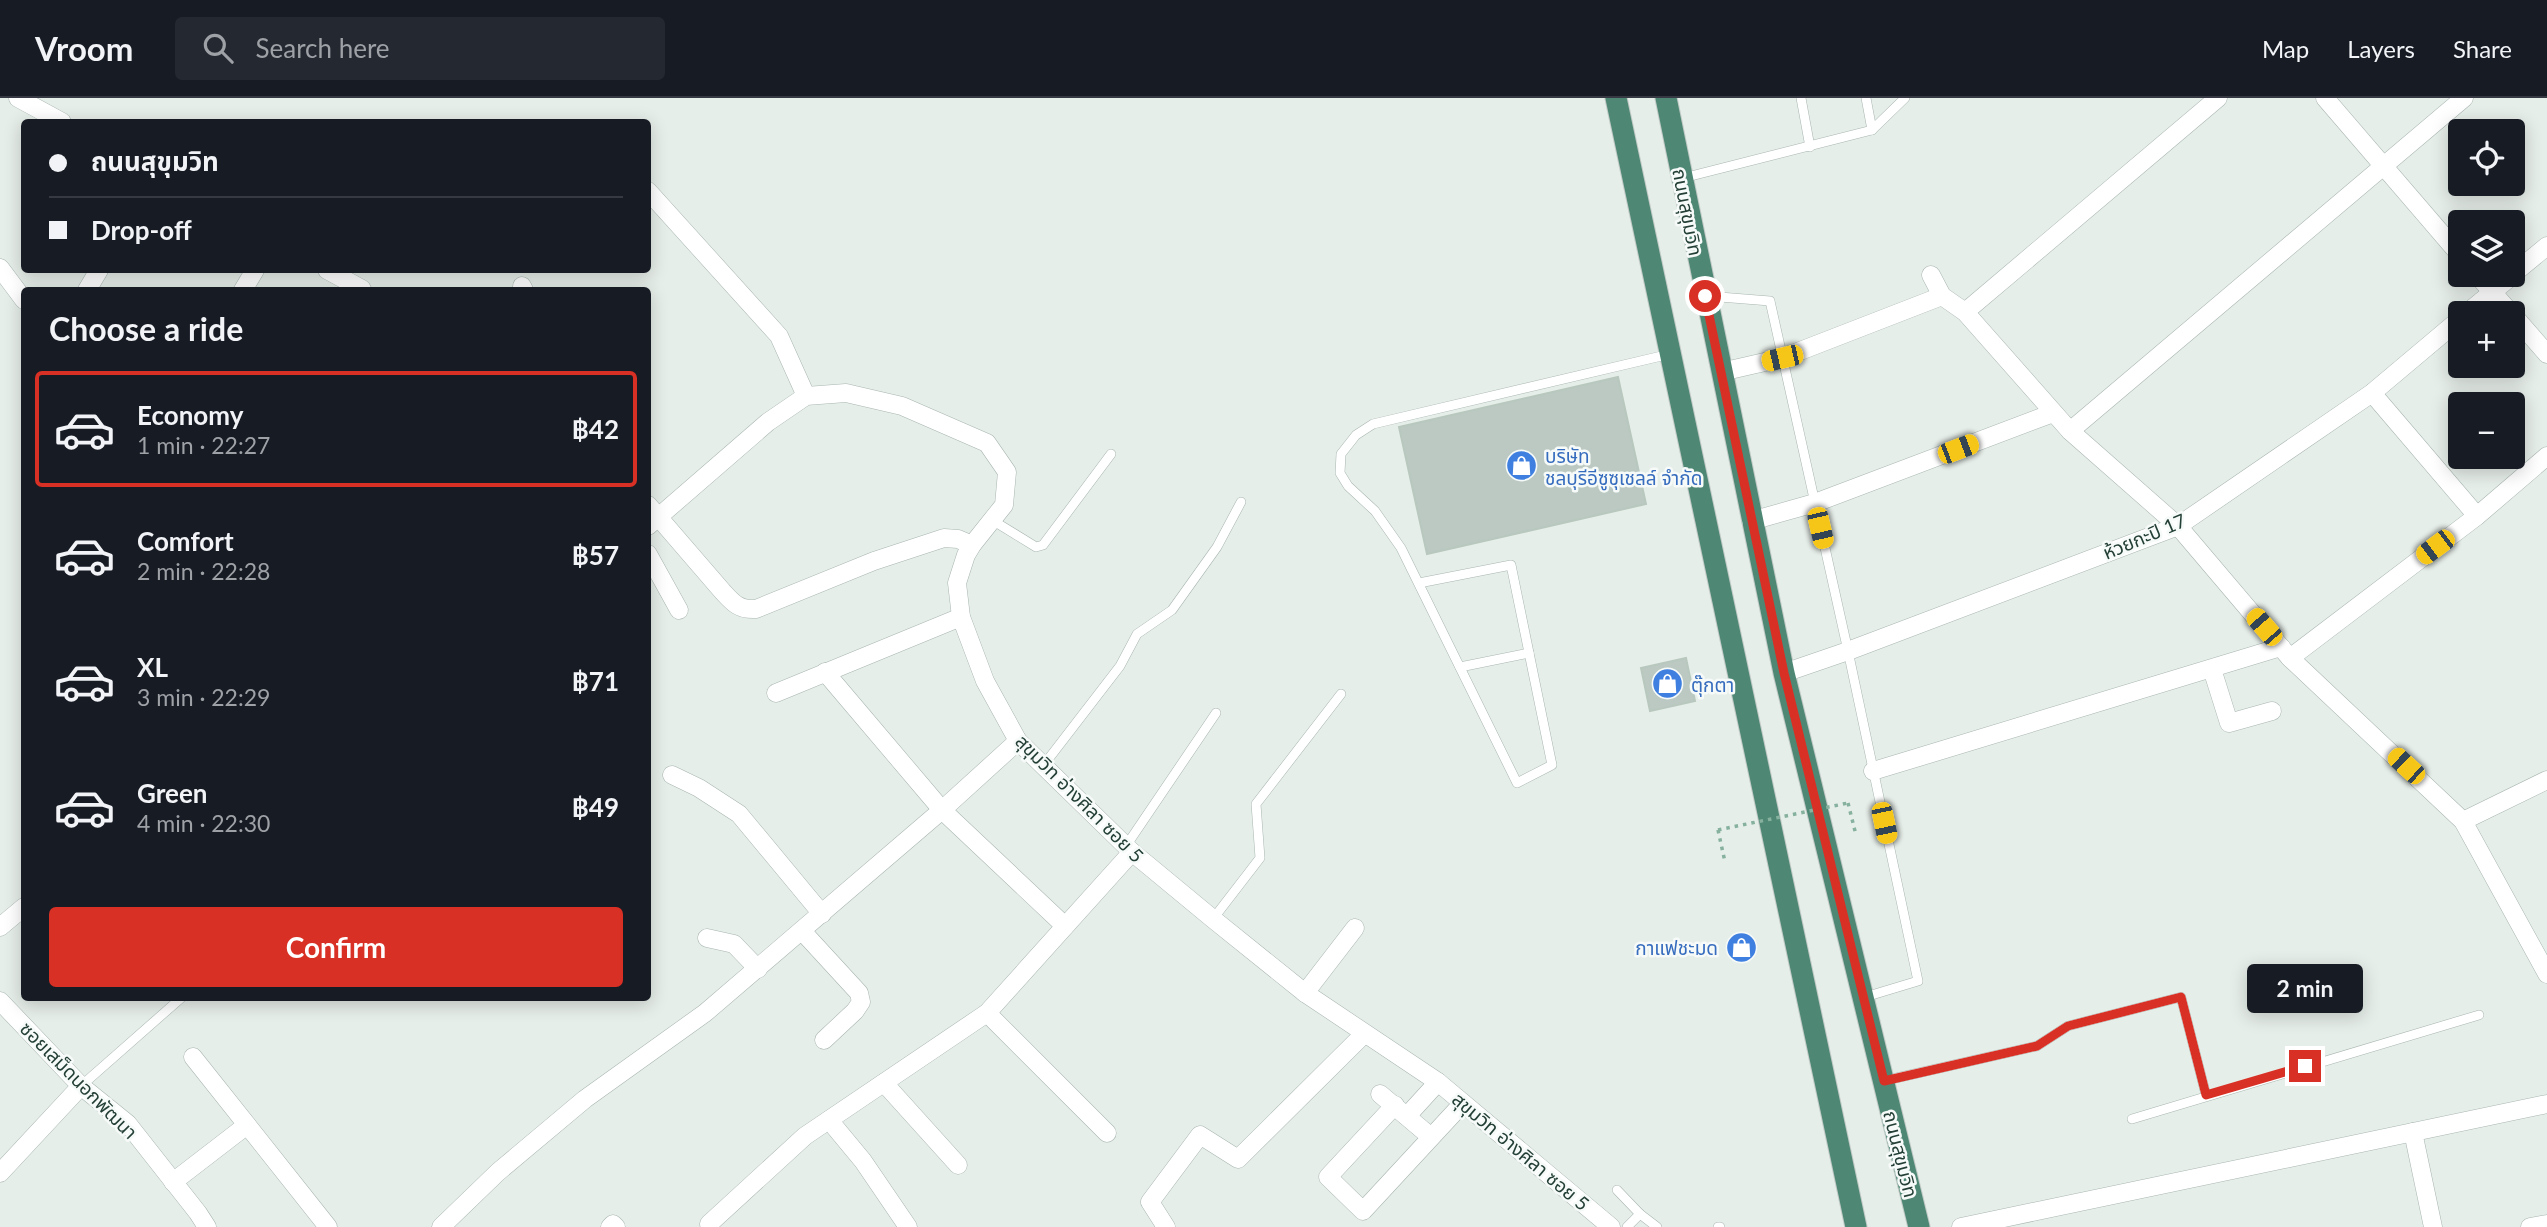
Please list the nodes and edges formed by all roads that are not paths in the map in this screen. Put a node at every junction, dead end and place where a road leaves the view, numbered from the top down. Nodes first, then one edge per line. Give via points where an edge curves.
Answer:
1 (18, 98) edge
2 (1616, 98) edge
3 (1666, 98) edge
4 (1801, 98) edge
5 (1866, 98) edge
6 (1905, 98) edge
7 (2218, 98) edge
8 (2325, 98) edge
9 (2464, 98) edge
10 (56, 119) edge
11 (1872, 130) junction
12 (1810, 147) junction
13 (2384, 166) junction
14 (1681, 179) junction
15 (651, 194) edge
16 (2448, 241) edge
17 (2547, 246) edge
18 (2525, 265) edge
19 (0, 268) edge
20 (333, 273) edge
21 (1931, 275) dead end
22 (358, 287) edge
23 (2488, 287) edge
24 (2498, 287) edge
25 (2492, 292) junction
26 (21, 296) edge
27 (1705, 296) junction
28 (1942, 296) junction
29 (2481, 301) edge
30 (2500, 301) edge
31 (1965, 312) junction
32 (2448, 329) edge
33 (2525, 329) edge
34 (2547, 354) edge
35 (1670, 355) junction
36 (1782, 358) junction
37 (1721, 372) junction
38 (2372, 393) junction
39 (806, 396) junction
40 (2053, 413) junction
41 (2070, 431) junction
42 (1111, 454) dead end
43 (2547, 456) edge
44 (1241, 502) dead end
45 (1815, 503) junction
46 (651, 516) edge
47 (2477, 516) junction
48 (992, 520) junction
49 (1751, 522) junction
50 (2178, 526) junction
51 (972, 545) junction
52 (651, 559) edge
53 (1419, 583) junction
54 (679, 610) dead end
55 (961, 617) junction
56 (1848, 651) junction
57 (1529, 653) junction
58 (2285, 653) junction
59 (1460, 667) junction
60 (2212, 669) junction
61 (825, 672) junction
62 (1784, 673) junction
63 (776, 693) dead end
64 (1341, 694) dead end
65 (2272, 711) dead end
66 (1216, 713) dead end
67 (1018, 741) junction
68 (1043, 766) junction
69 (1873, 771) junction
70 (672, 775) dead end
71 (2547, 780) edge
72 (942, 810) junction
73 (2463, 821) junction
74 (1129, 849) junction
75 (21, 910) edge
76 (822, 914) junction
77 (1213, 919) junction
78 (1065, 926) junction
79 (0, 927) edge
80 (1355, 928) dead end
81 (802, 931) junction
82 (708, 938) dead end
83 (758, 969) junction
84 (2547, 974) edge
85 (1305, 993) junction
86 (1863, 997) junction
87 (0, 1001) edge
88 (178, 1001) edge
89 (987, 1013) junction
90 (2479, 1015) dead end
91 (1364, 1034) junction
92 (824, 1040) dead end
93 (193, 1057) dead end
94 (1884, 1081) junction
95 (1438, 1082) junction
96 (884, 1083) junction
97 (81, 1086) junction
98 (1380, 1094) dead end
99 (2206, 1095) junction
100 (1463, 1103) junction
101 (2547, 1104) edge
102 (1401, 1111) junction
103 (2132, 1119) dead end
104 (829, 1120) junction
105 (247, 1125) junction
106 (1107, 1132) dead end
107 (2413, 1132) junction
108 (1431, 1137) junction
109 (958, 1165) dead end
110 (0, 1173) edge
111 (173, 1182) junction
112 (1617, 1190) dead end
113 (1640, 1214) junction
114 (709, 1223) dead end
115 (2547, 1224) edge
116 (1966, 1226) edge
117 (206, 1227) edge
118 (328, 1227) edge
119 (441, 1227) edge
120 (610, 1227) edge
121 (616, 1227) edge
122 (908, 1227) edge
123 (1166, 1227) edge
124 (1611, 1227) edge
125 (1628, 1227) edge
126 (1657, 1227) edge
127 (1856, 1227) edge
128 (1919, 1227) edge
129 (2433, 1227) edge
130 (2530, 1227) edge

1 - 10 street
2 - 35 highway
3 - 14 highway, ถนนสุขุมวิท
4 - 12 lane
5 - 11 lane
6 - 11 lane
7 - 31 street
8 - 13 street
9 - 13 street
11 - 12 lane
12 - 14 lane
13 - 16 street
13 - 41 street
14 - 27 highway, ถนนสุขุมวิท
15 - 39 street via 779,336
17 - 18 street
19 - 26 street
20 - 22 street
21 - 28 street
23 - 25 street
24 - 25 street
25 - 29 street
25 - 30 street
27 - 36 lane via 1770,301
27 - 37 highway, ถนนสุขุมวิท
28 - 31 street
28 - 36 street
31 - 40 street
32 - 38 street, ห้วยกะปิ 17
33 - 34 street
35 - 53 lane via 1373,424 1356,435 1341,454 1340,473 1375,511
35 - 127 highway
36 - 37 street
36 - 45 lane
37 - 49 highway, ถนนสุขุมวิท
38 - 47 street
38 - 50 street, ห้วยกะปิ 17
39 - 46 street
39 - 48 street, สุขุมวิท อ่างศิลา ซอย 5 via 846,393 902,406 987,443 1007,472 1004,505
40 - 41 street
40 - 45 street
41 - 50 street
42 - 48 lane via 1043,545 1037,547
43 - 47 street
44 - 68 lane via 1217,547 1172,610 1137,634 1120,666
45 - 49 street
45 - 56 lane
46 - 51 street via 743,609 756,610 874,561 944,538
47 - 58 street
48 - 51 street, สุขุมวิท อ่างศิลา ซอย 5
49 - 62 highway, ถนนสุขุมวิท
50 - 56 street, ห้วยกะปิ 17
50 - 58 street
51 - 55 street, สุขุมวิท อ่างศิลา ซอย 5 via 957,583
52 - 54 street
53 - 57 lane via 1511,565
53 - 59 lane
55 - 61 street
55 - 67 street, สุขุมวิท อ่างศิลา ซอย 5 via 985,681
56 - 62 street, ห้วยกะปิ 17
56 - 69 lane
57 - 59 lane
57 - 59 lane via 1552,765 1517,783
58 - 60 street
58 - 73 street
60 - 65 street via 2229,723
60 - 69 street
61 - 63 street
61 - 72 street
62 - 86 highway, ถนนสุขุมวิท
64 - 77 lane via 1256,804 1260,858
66 - 74 lane
67 - 68 street, สุขุมวิท อ่างศิลา ซอย 5
67 - 72 street
68 - 74 street, สุขุมวิท อ่างศิลา ซอย 5
69 - 86 lane via 1918,981
70 - 76 street via 738,814
71 - 73 street
72 - 76 street
72 - 78 street
73 - 84 street
74 - 77 street, สุขุมวิท อ่างศิลา ซอย 5
74 - 78 street
75 - 79 street
76 - 81 street
77 - 85 street, สุขุมวิท อ่างศิลา ซอย 5
78 - 89 street
80 - 85 street
81 - 83 street
81 - 92 street via 859,993 861,1002
82 - 83 street via 734,944
83 - 119 street via 585,1099 498,1171
85 - 91 street, สุขุมวิท อ่างศิลา ซอย 5
86 - 94 highway, ถนนสุขุมวิท
87 - 97 street, ซอยเสม็ดนอกพัฒนา
88 - 97 lane
89 - 96 street
89 - 106 street
90 - 99 lane
91 - 95 street, สุขุมวิท อ่างศิลา ซอย 5
91 - 123 street via 1238,1159 1200,1135 1150,1202
93 - 105 street
94 - 99 lane via 2037,1046 2068,1026 2181,997
94 - 128 highway, ถนนสุขุมวิท
95 - 100 street, สุขุมวิท อ่างศิลา ซอย 5
95 - 102 street
96 - 104 street
96 - 109 street
97 - 110 street
97 - 111 street, ซอยเสม็ดนอกพัฒนา via 128,1124
98 - 102 street
99 - 103 lane
100 - 108 street
100 - 124 street, สุขุมวิท อ่างศิลา ซอย 5
101 - 107 street
102 - 108 street
102 - 108 street via 1328,1177 1363,1211
104 - 114 street via 804,1136
104 - 122 street
105 - 111 street
105 - 118 street
107 - 116 street
107 - 129 street
111 - 117 street, ซอยเสม็ดนอกพัฒนา
112 - 113 lane
113 - 125 lane
113 - 126 lane
115 - 130 street
120 - 121 street via 613,1223

